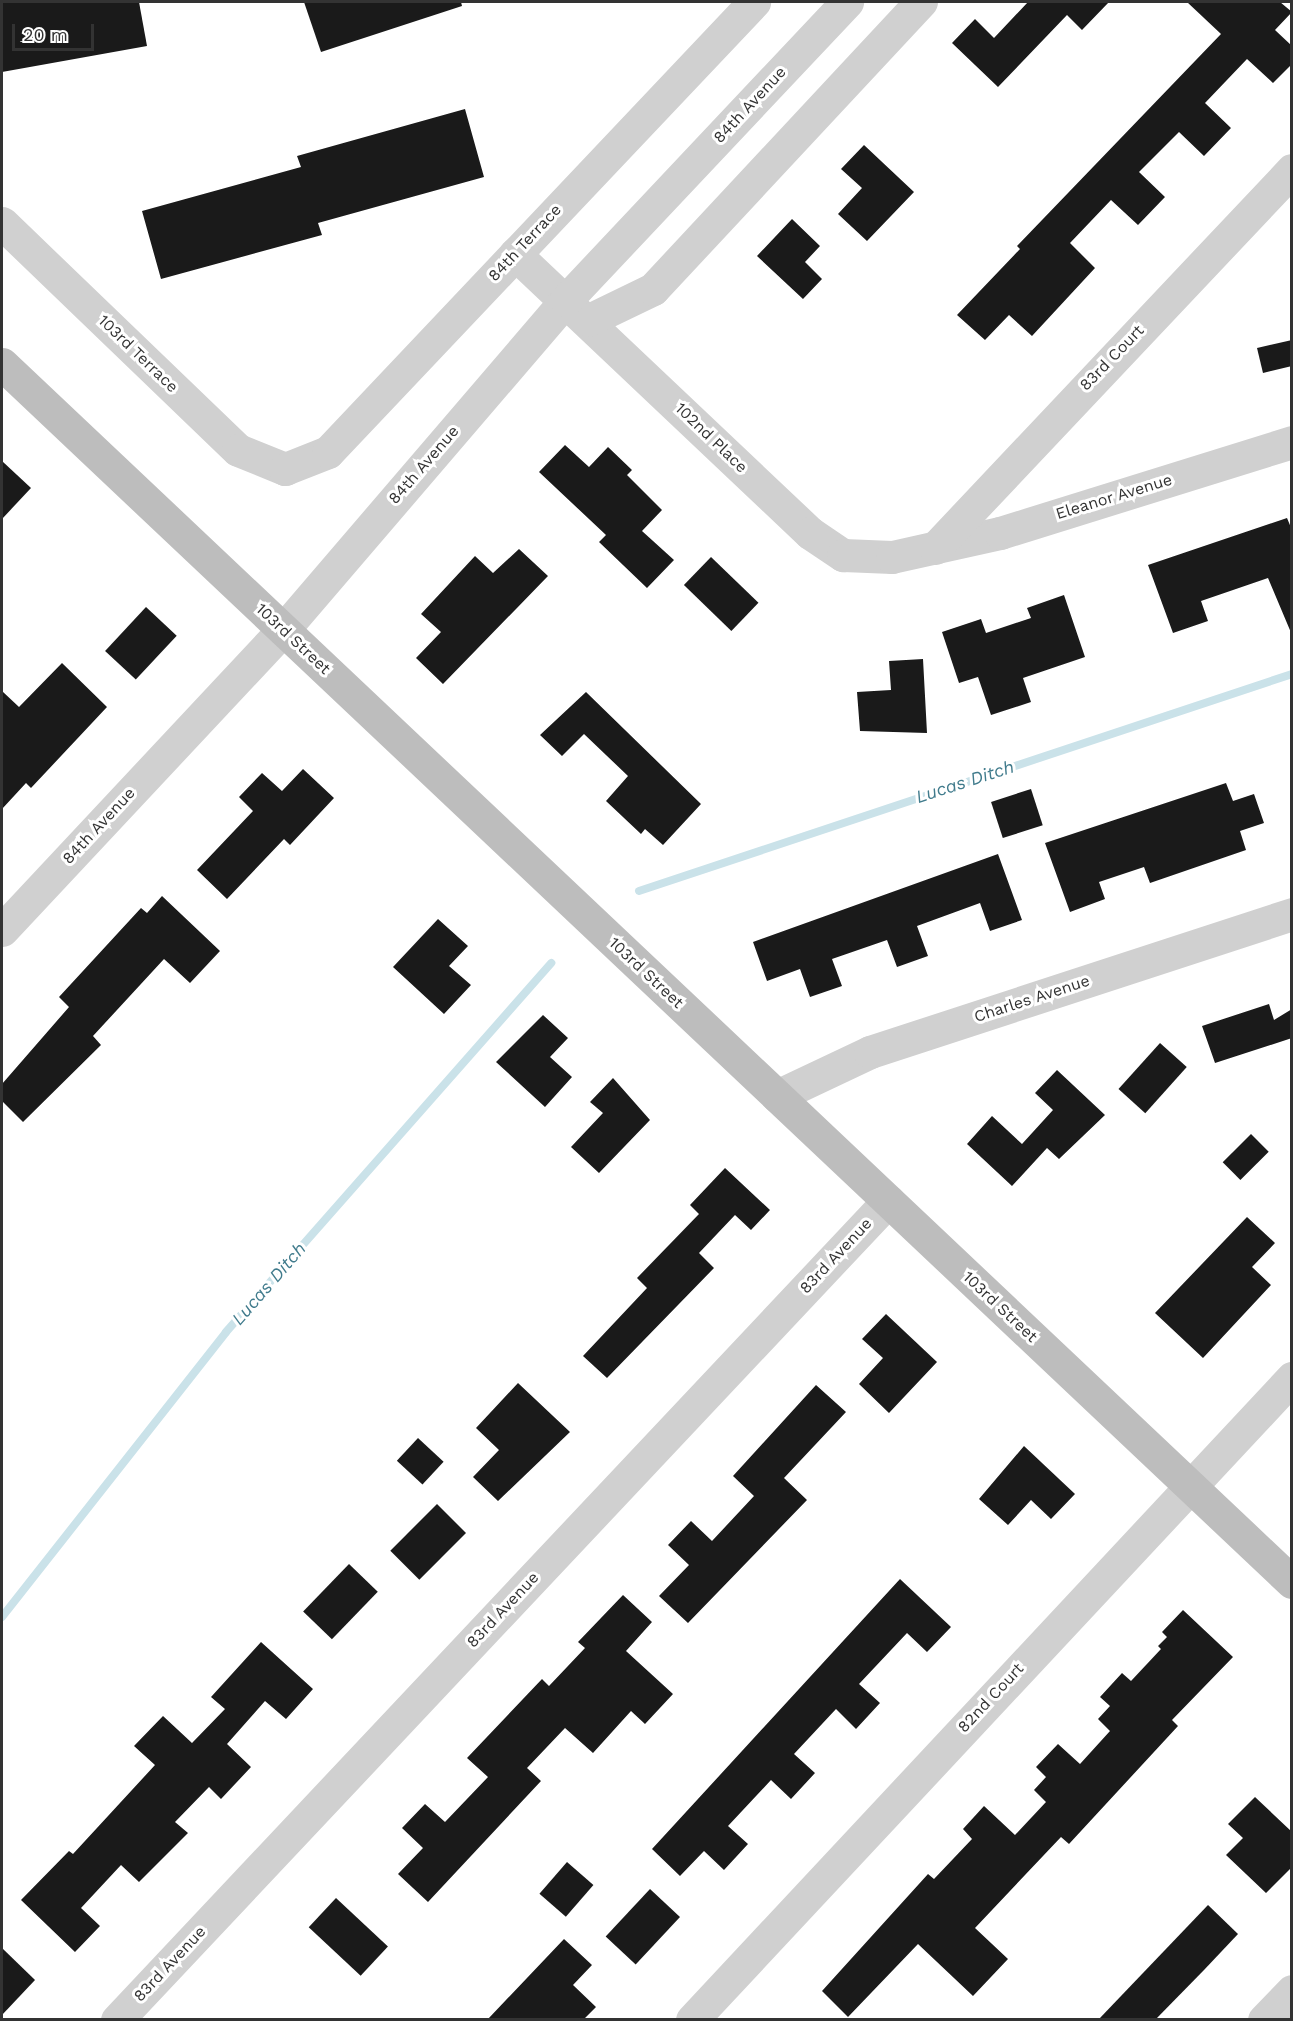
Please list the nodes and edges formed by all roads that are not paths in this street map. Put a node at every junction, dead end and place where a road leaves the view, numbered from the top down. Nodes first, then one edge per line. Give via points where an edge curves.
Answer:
1 (754, 2) edge
2 (847, 2) edge
3 (921, 2) edge
4 (1292, 170) edge
5 (2, 223) edge
6 (514, 254) junction
7 (577, 310) junction
8 (2, 364) edge
9 (1292, 442) edge
10 (285, 469) joint
11 (935, 548) junction
12 (284, 630) junction
13 (1292, 914) edge
14 (2, 930) edge
15 (777, 1096) junction
16 (888, 1201) junction
17 (1292, 1378) edge
18 (1188, 1485) junction
19 (1292, 1582) edge
20 (1292, 1991) edge
21 (117, 2019) edge
22 (692, 2019) edge
23 (1264, 2019) edge

1 - 6 street, 84th Terrace
2 - 7 street, 84th Avenue
3 - 7 street, 84th Avenue via 653,289
4 - 11 street, 83rd Court
5 - 10 street, 103rd Terrace via 238,450
6 - 7 street, 102nd Place
6 - 10 street, 84th Terrace via 328,452
7 - 11 street, 102nd Place via 810,532 843,555 892,557
7 - 12 street, 84th Avenue
8 - 12 street, 103rd Street
9 - 11 street, Eleanor Avenue
12 - 14 street, 84th Avenue
12 - 15 street, 103rd Street
13 - 15 street, Charles Avenue via 870,1052
15 - 16 street, 103rd Street
16 - 18 street, 103rd Street
16 - 21 street, 83rd Avenue
17 - 18 street, 82nd Court
18 - 19 street, 103rd Street
18 - 22 street, 82nd Court
20 - 23 street

